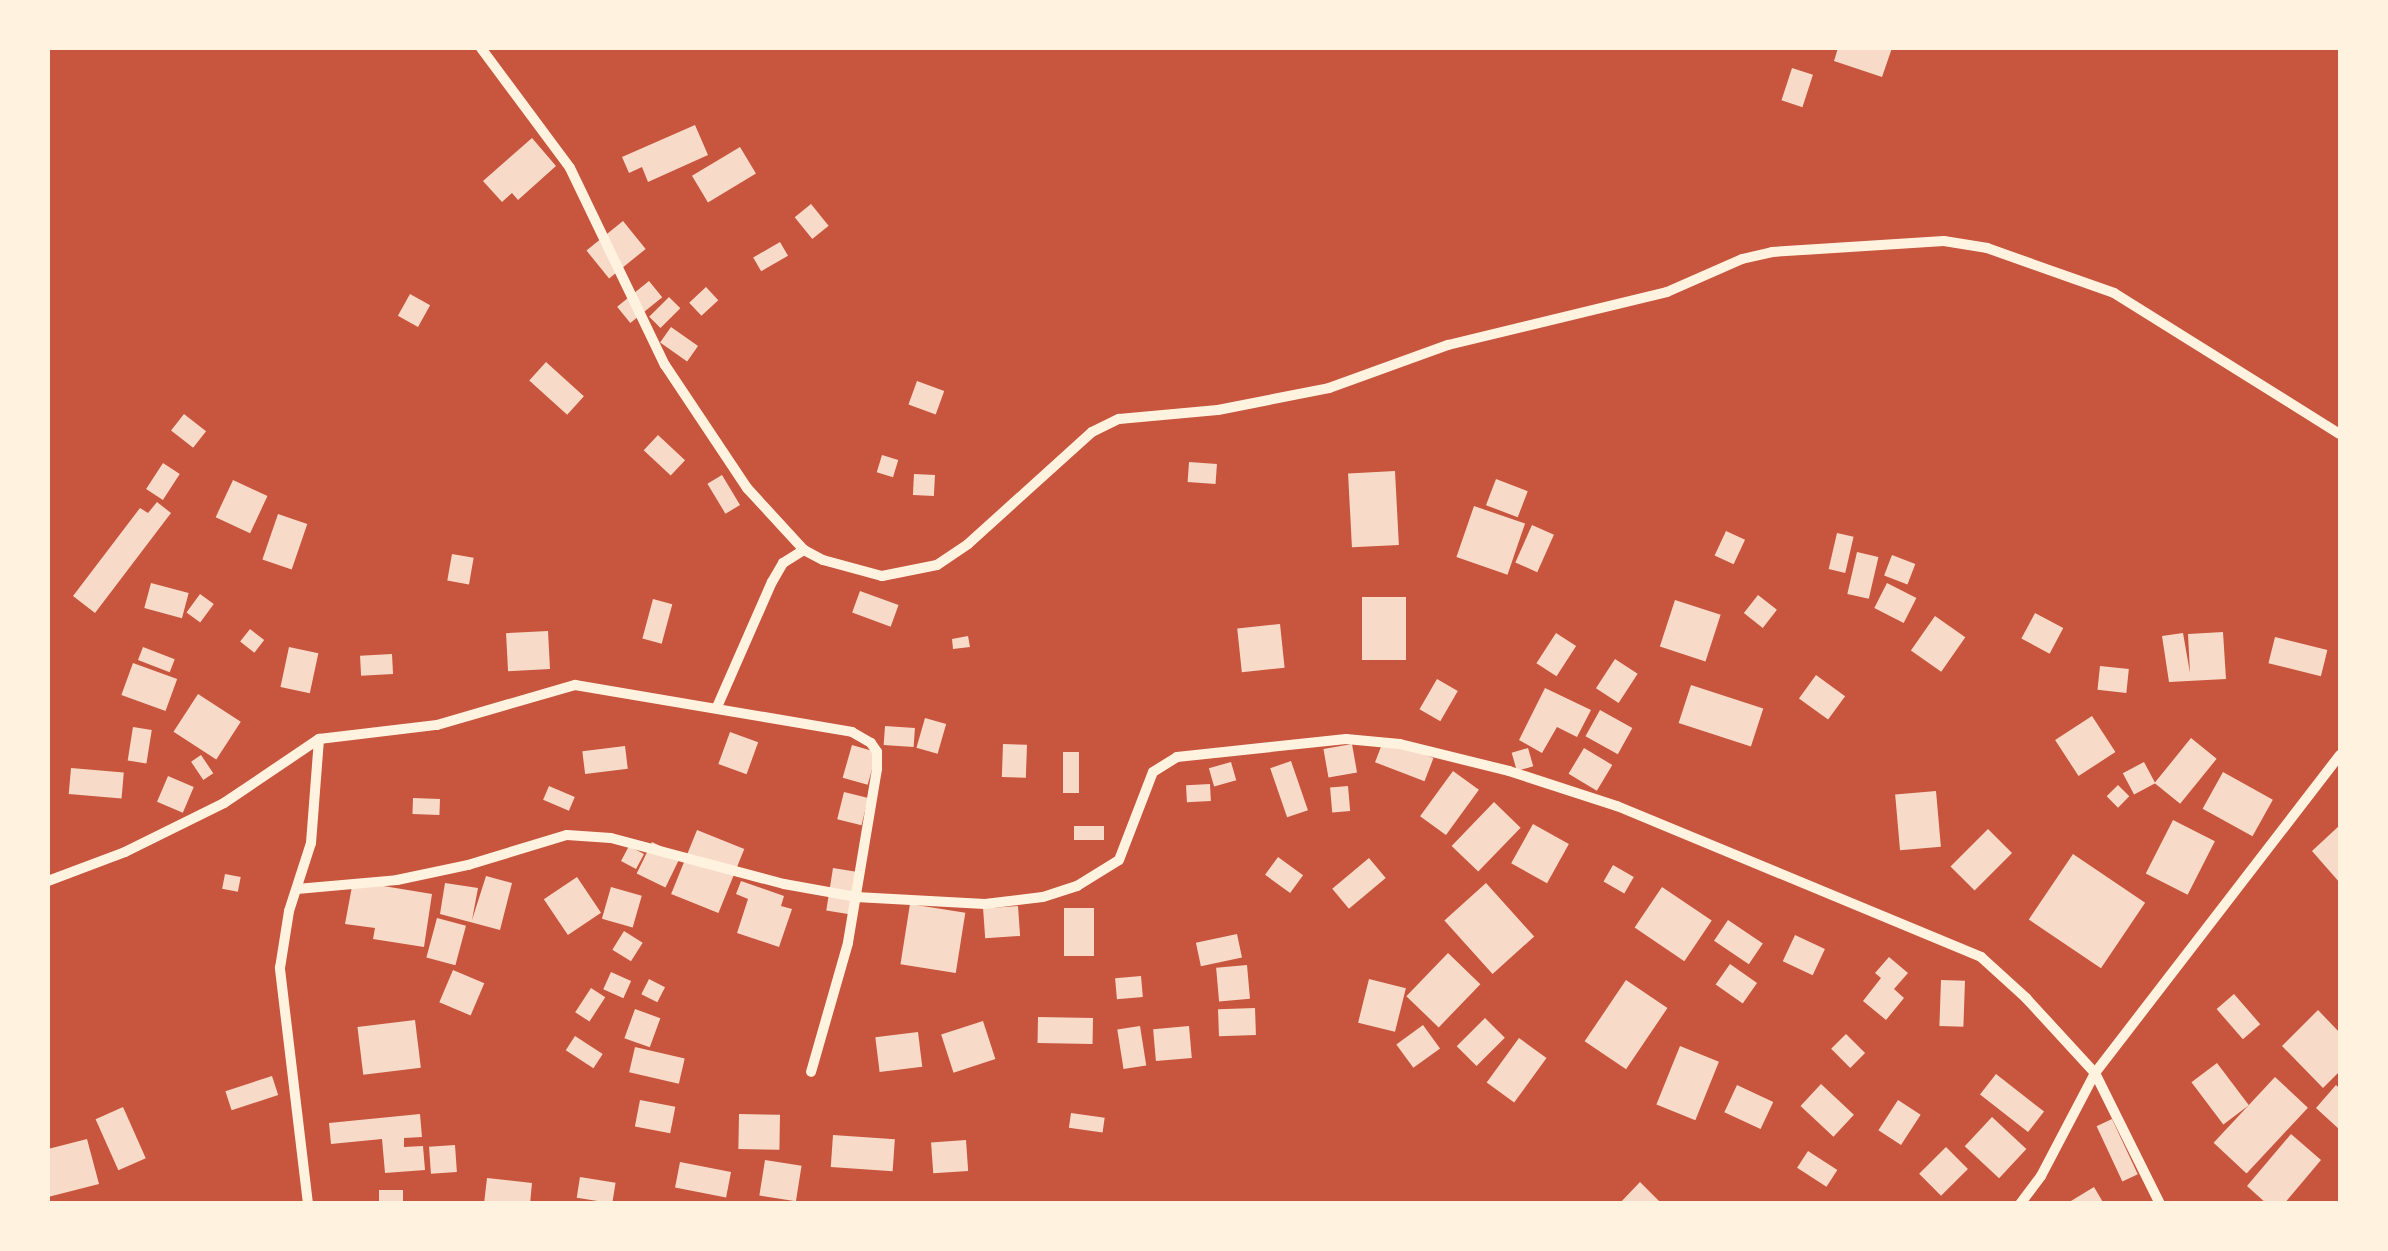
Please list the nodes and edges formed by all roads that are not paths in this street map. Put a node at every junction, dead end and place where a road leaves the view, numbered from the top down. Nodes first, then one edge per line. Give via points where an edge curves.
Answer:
1 (481, 48) edge
2 (2340, 434) edge
3 (804, 550) junction
4 (717, 707) junction
5 (319, 739) junction
6 (2340, 755) edge
7 (48, 881) edge
8 (297, 889) junction
9 (856, 897) junction
10 (811, 1072) dead end
11 (2095, 1072) junction
12 (308, 1204) edge
13 (2020, 1204) edge
14 (2160, 1204) edge

1 - 3 street via 570,168 666,364 702,422 748,488
2 - 3 street via 2114,293 1987,248 1944,240 1772,252 1652,296 1448,345 1329,388 1218,410 1119,419 1092,432 968,544 924,569 882,576
3 - 4 street via 772,582
4 - 5 street via 575,685 437,725
4 - 9 street via 852,732 871,742 877,769
5 - 7 street via 224,803
5 - 8 street via 311,843
6 - 11 street
8 - 9 street via 468,866 567,835 611,838
8 - 12 street via 280,968
9 - 10 street
9 - 11 street via 984,904 1042,897 1077,886 1119,860 1153,772 1177,757 1346,739 1400,744 1616,806 1936,936 1981,958
11 - 13 street via 2042,1176
11 - 14 street

